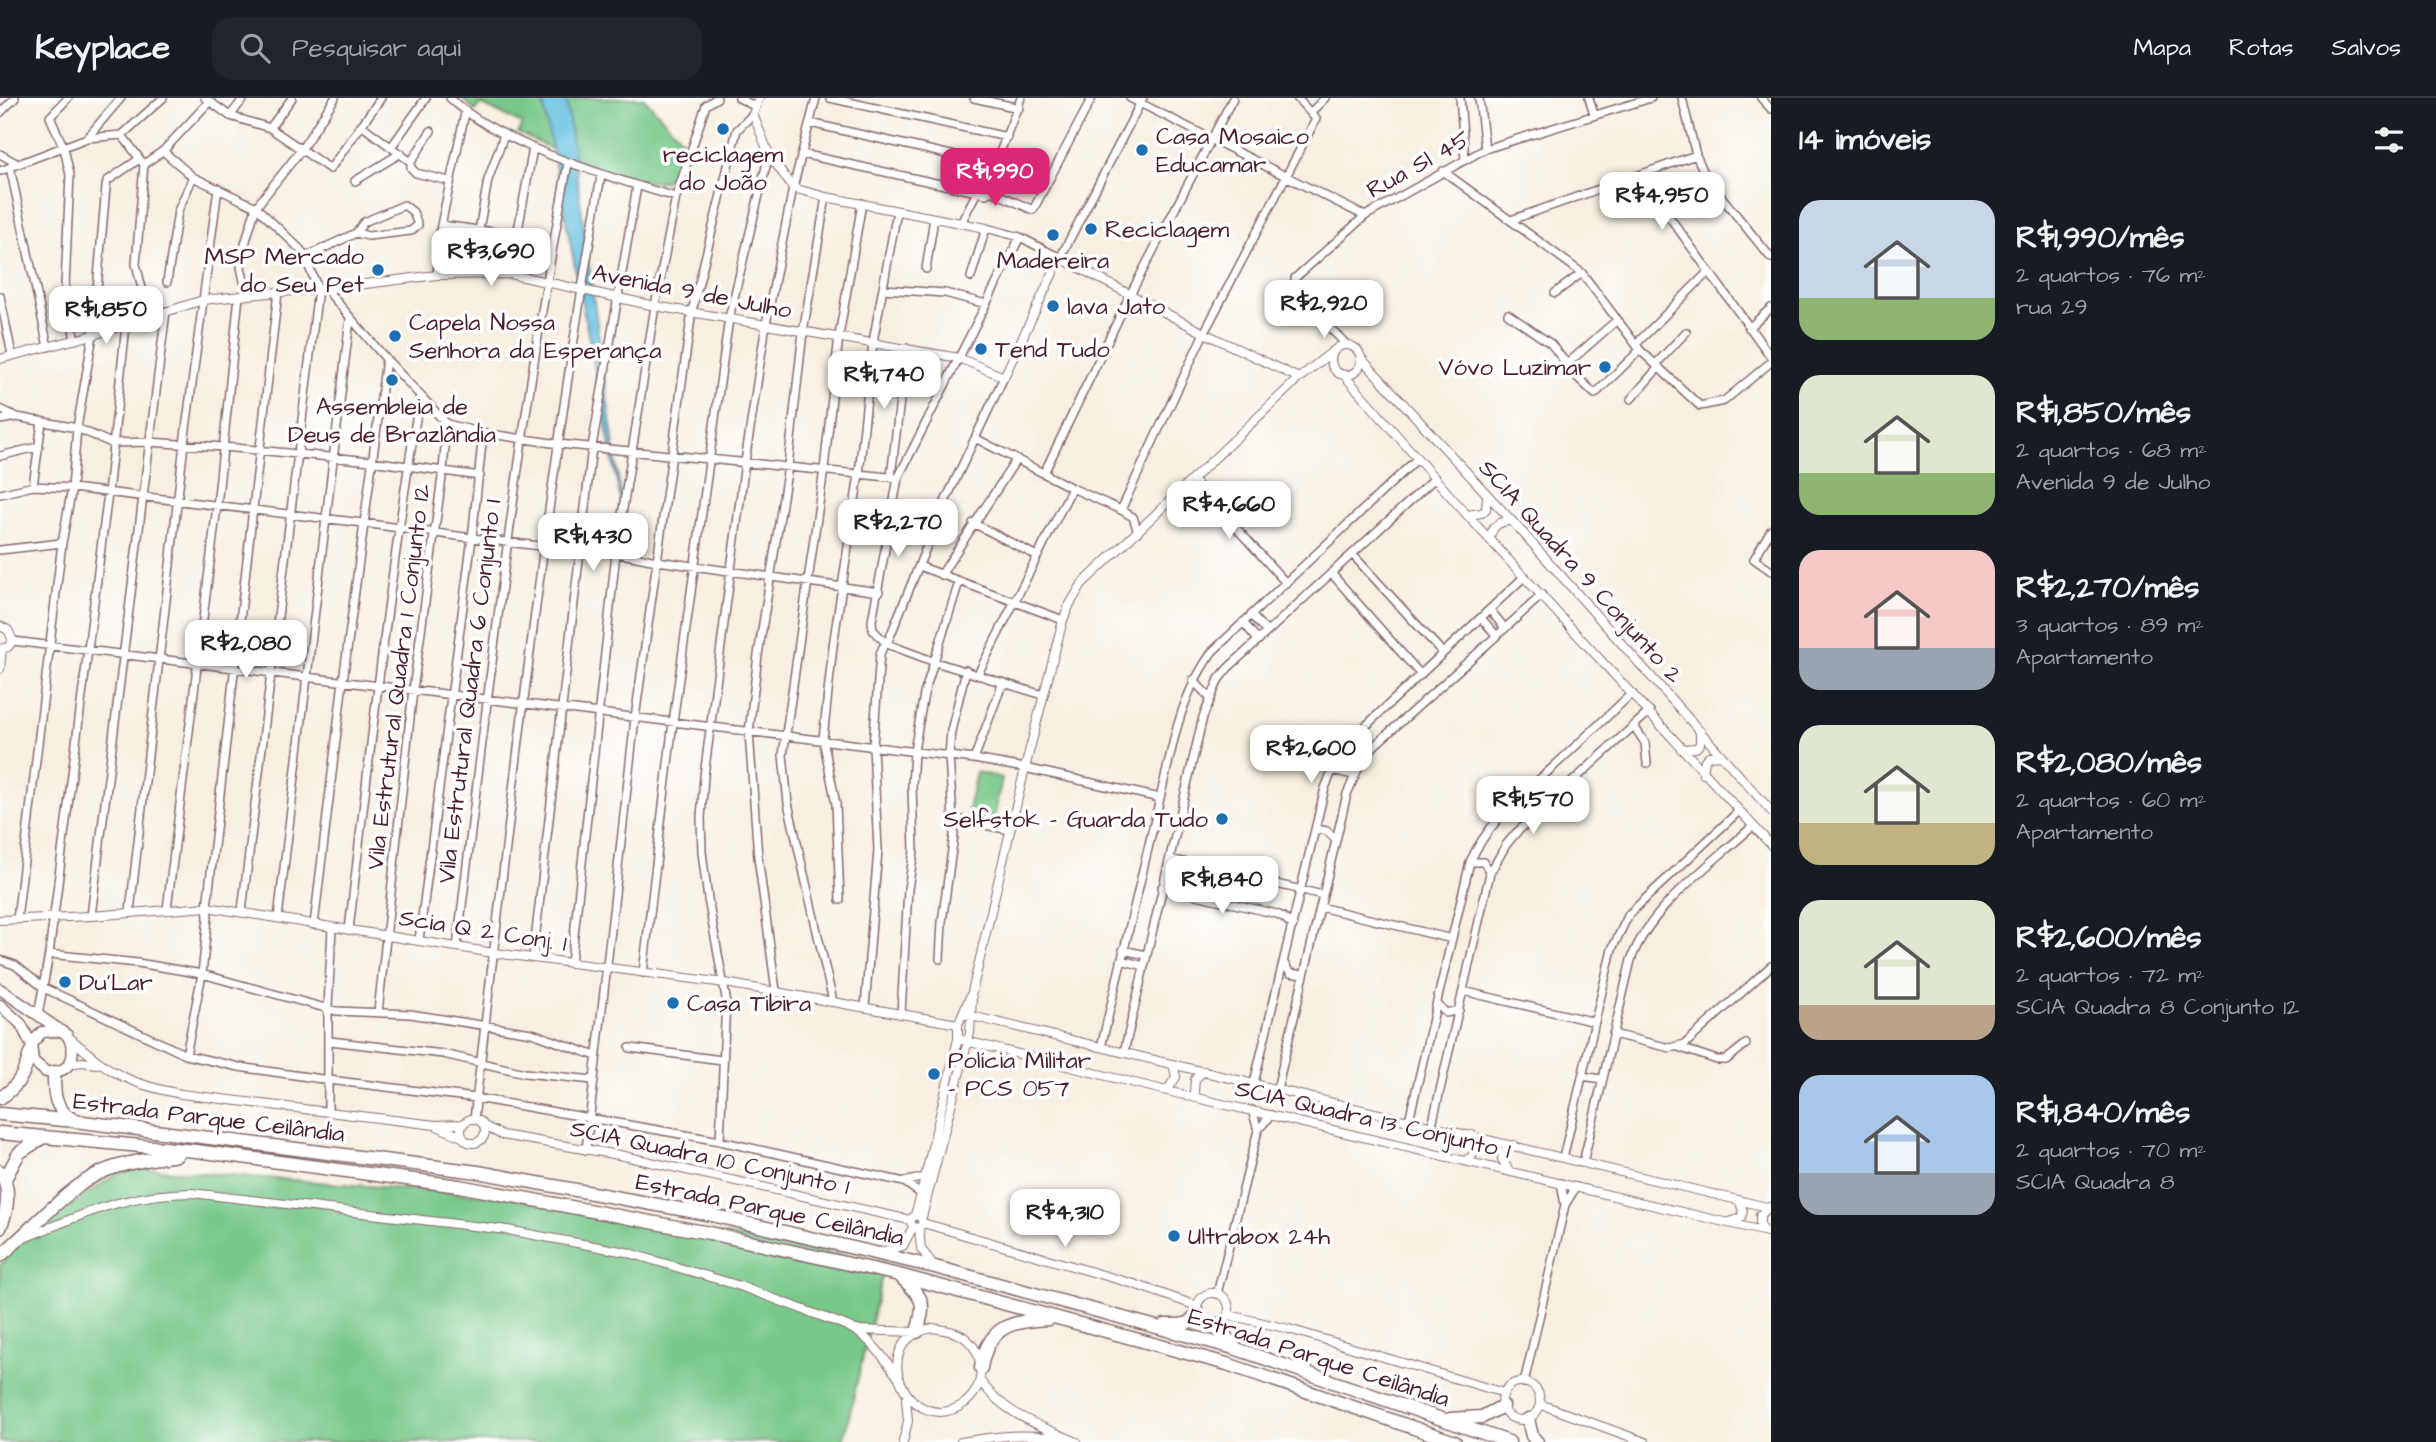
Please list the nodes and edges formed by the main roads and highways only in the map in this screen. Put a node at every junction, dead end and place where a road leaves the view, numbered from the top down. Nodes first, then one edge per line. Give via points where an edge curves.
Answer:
1 (0, 989) edge
2 (0, 1005) edge
3 (63, 1033) junction
4 (31, 1048) junction
5 (54, 1072) junction
6 (0, 1098) edge
7 (0, 1114) edge
8 (75, 1121) junction
9 (0, 1133) edge
10 (42, 1138) junction
11 (196, 1151) junction
12 (2, 1175) edge
13 (0, 1228) edge
14 (0, 1254) edge
15 (899, 1275) junction
16 (1197, 1309) road end
17 (1060, 1319) junction
18 (1225, 1319) road end
19 (1142, 1323) junction
20 (918, 1332) road end
21 (1234, 1348) junction
22 (981, 1368) road end
23 (1503, 1400) road end
24 (1528, 1419) road end
25 (1445, 1420) junction
26 (1455, 1442) edge
27 (1509, 1442) edge
28 (1536, 1442) edge

1 - 3 main road
2 - 4 main road via 21,1024
3 - 4 main road via 42,1032
3 - 5 main road via 73,1046 72,1058
4 - 5 main road via 38,1068
4 - 6 highway via 23,1076
5 - 8 highway via 54,1100
7 - 8 highway, Estrada Parque Ceilândia
8 - 19 highway, Estrada Parque Ceilândia via 478,1172 707,1214 935,1267
9 - 10 highway, Estrada Parque Ceilândia
10 - 11 highway, Estrada Parque Ceilândia
10 - 12 highway via 19,1153
11 - 14 highway via 101,1172 79,1185
11 - 15 highway, Estrada Parque Ceilândia via 472,1189 709,1233
12 - 13 highway via 7,1206
15 - 17 highway, Estrada Parque Ceilândia
15 - 20 highway via 922,1300
16 - 19 highway via 1187,1324
17 - 22 highway via 1018,1321 1002,1328 989,1341
17 - 26 highway, Estrada Parque Ceilândia via 1227,1364
18 - 21 highway via 1223,1333
19 - 21 highway, Estrada Parque Ceilândia
21 - 25 highway, Estrada Parque Ceilândia
23 - 25 highway via 1482,1417
24 - 28 highway
25 - 27 highway, Estrada Parque Ceilândia

